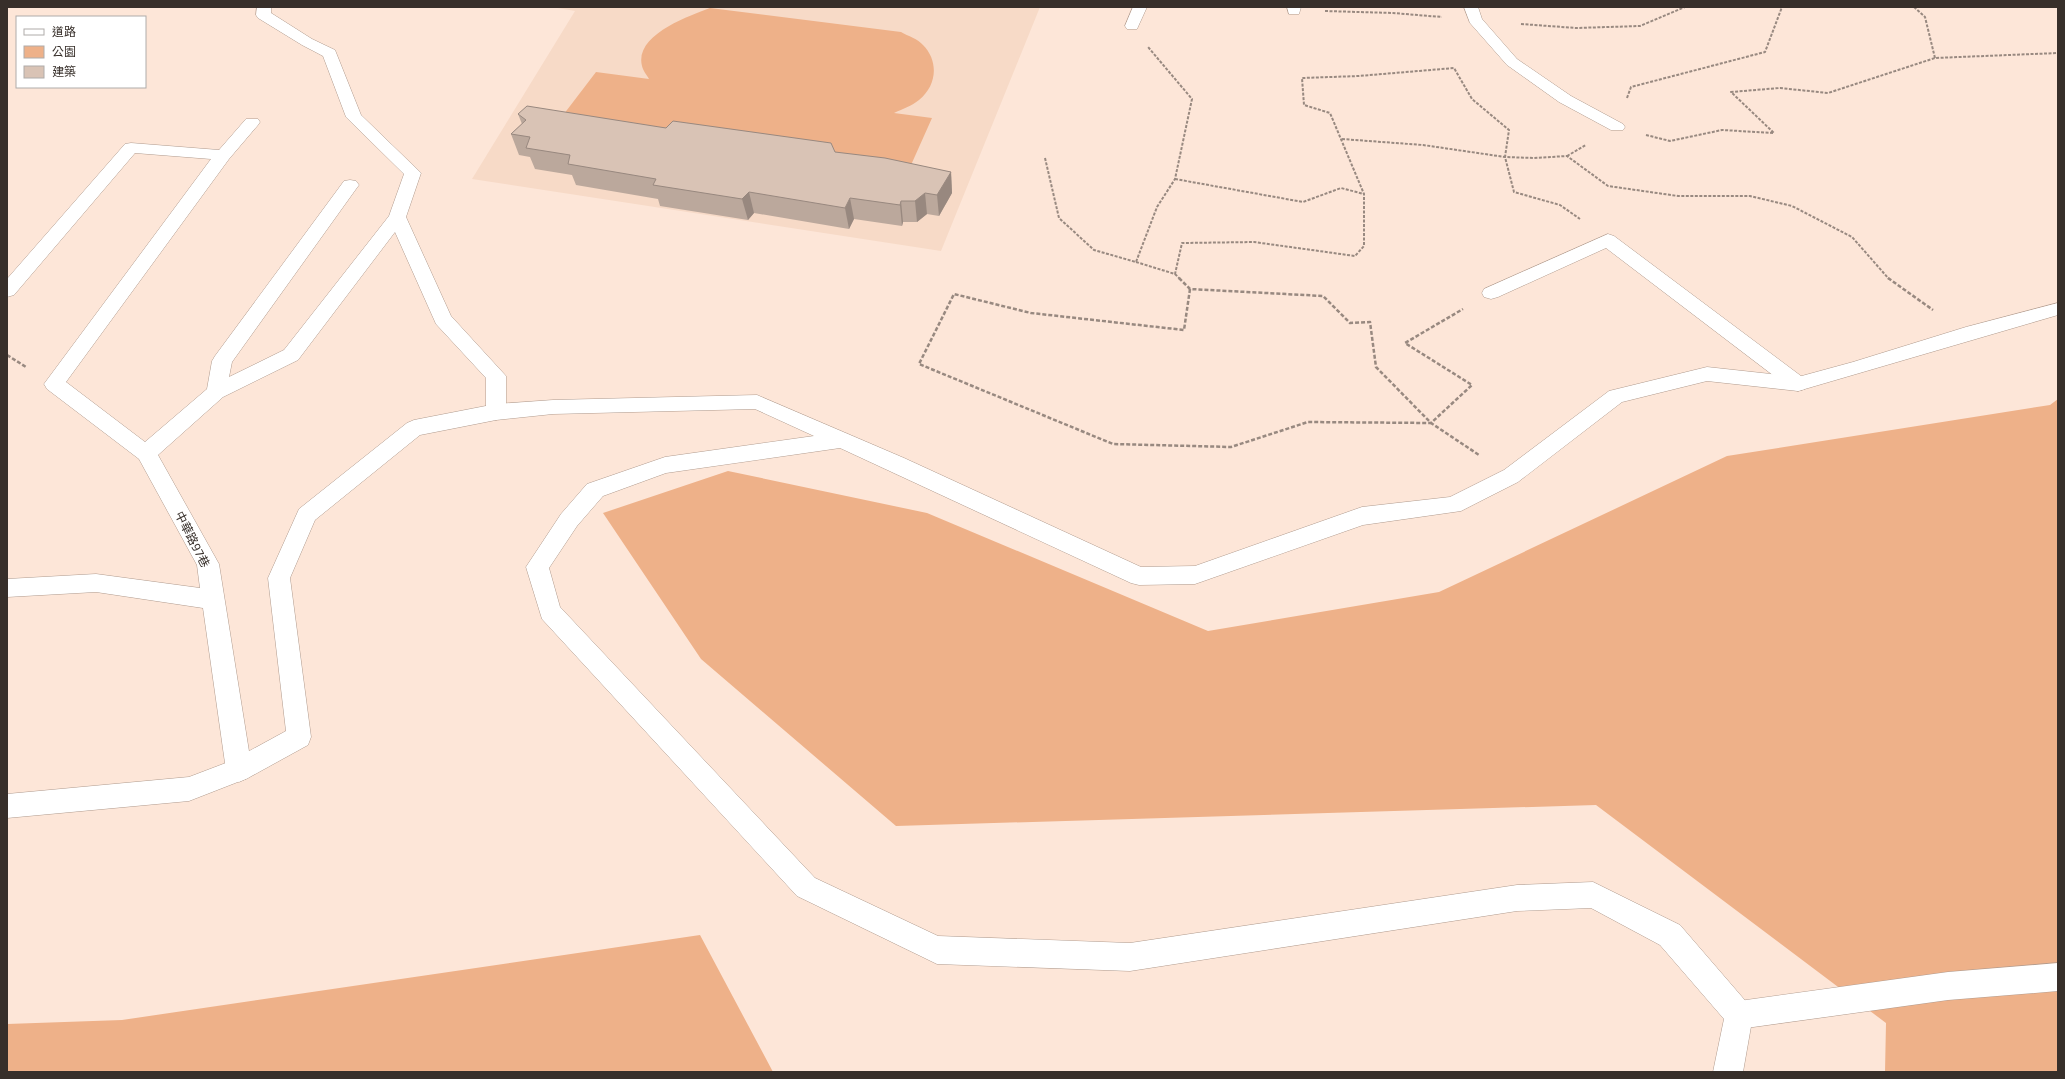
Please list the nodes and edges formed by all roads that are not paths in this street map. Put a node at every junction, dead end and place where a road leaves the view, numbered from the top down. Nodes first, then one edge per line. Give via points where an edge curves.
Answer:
1 (264, 7) edge
2 (1140, 7) edge
3 (1473, 14) edge
4 (1132, 26) road end
5 (252, 122) dead end
6 (1617, 127) road end
7 (223, 155) junction
8 (350, 185) dead end
9 (397, 217) junction
10 (7, 291) edge
11 (1491, 293) road end
12 (2058, 309) edge
13 (1798, 384) junction
14 (216, 392) junction
15 (496, 412) junction
16 (839, 440) junction
17 (146, 452) junction
18 (7, 588) edge
19 (214, 600) junction
20 (239, 770) junction
21 (7, 806) edge
22 (2058, 977) edge
23 (1739, 1015) junction
24 (1728, 1072) edge

1 - 9 street via 263,15 306,42 330,53 354,117 413,173
2 - 4 street
3 - 6 street via 1512,62 1565,99
5 - 7 street
7 - 10 street via 131,148
7 - 17 street, 中華路97巷 via 54,384
8 - 14 street via 222,361
9 - 14 street via 291,355
9 - 15 street via 443,319 496,376
11 - 13 street via 1608,240
12 - 13 street
13 - 16 street via 1707,374 1616,396 1511,476 1453,505 1362,516 1195,575 1139,576 897,464
14 - 17 street
15 - 16 street via 554,407 757,402
15 - 20 street via 414,428 307,515 279,578 299,737
16 - 23 street via 665,465 595,490 569,520 537,567 550,612 806,887 937,950 1130,957 1518,898 1592,895 1670,935
17 - 19 street, 中華路97巷 via 208,564
18 - 19 street via 96,583
19 - 20 street, 中華路97巷
20 - 21 street via 189,789
22 - 23 street via 1948,986
23 - 24 street

